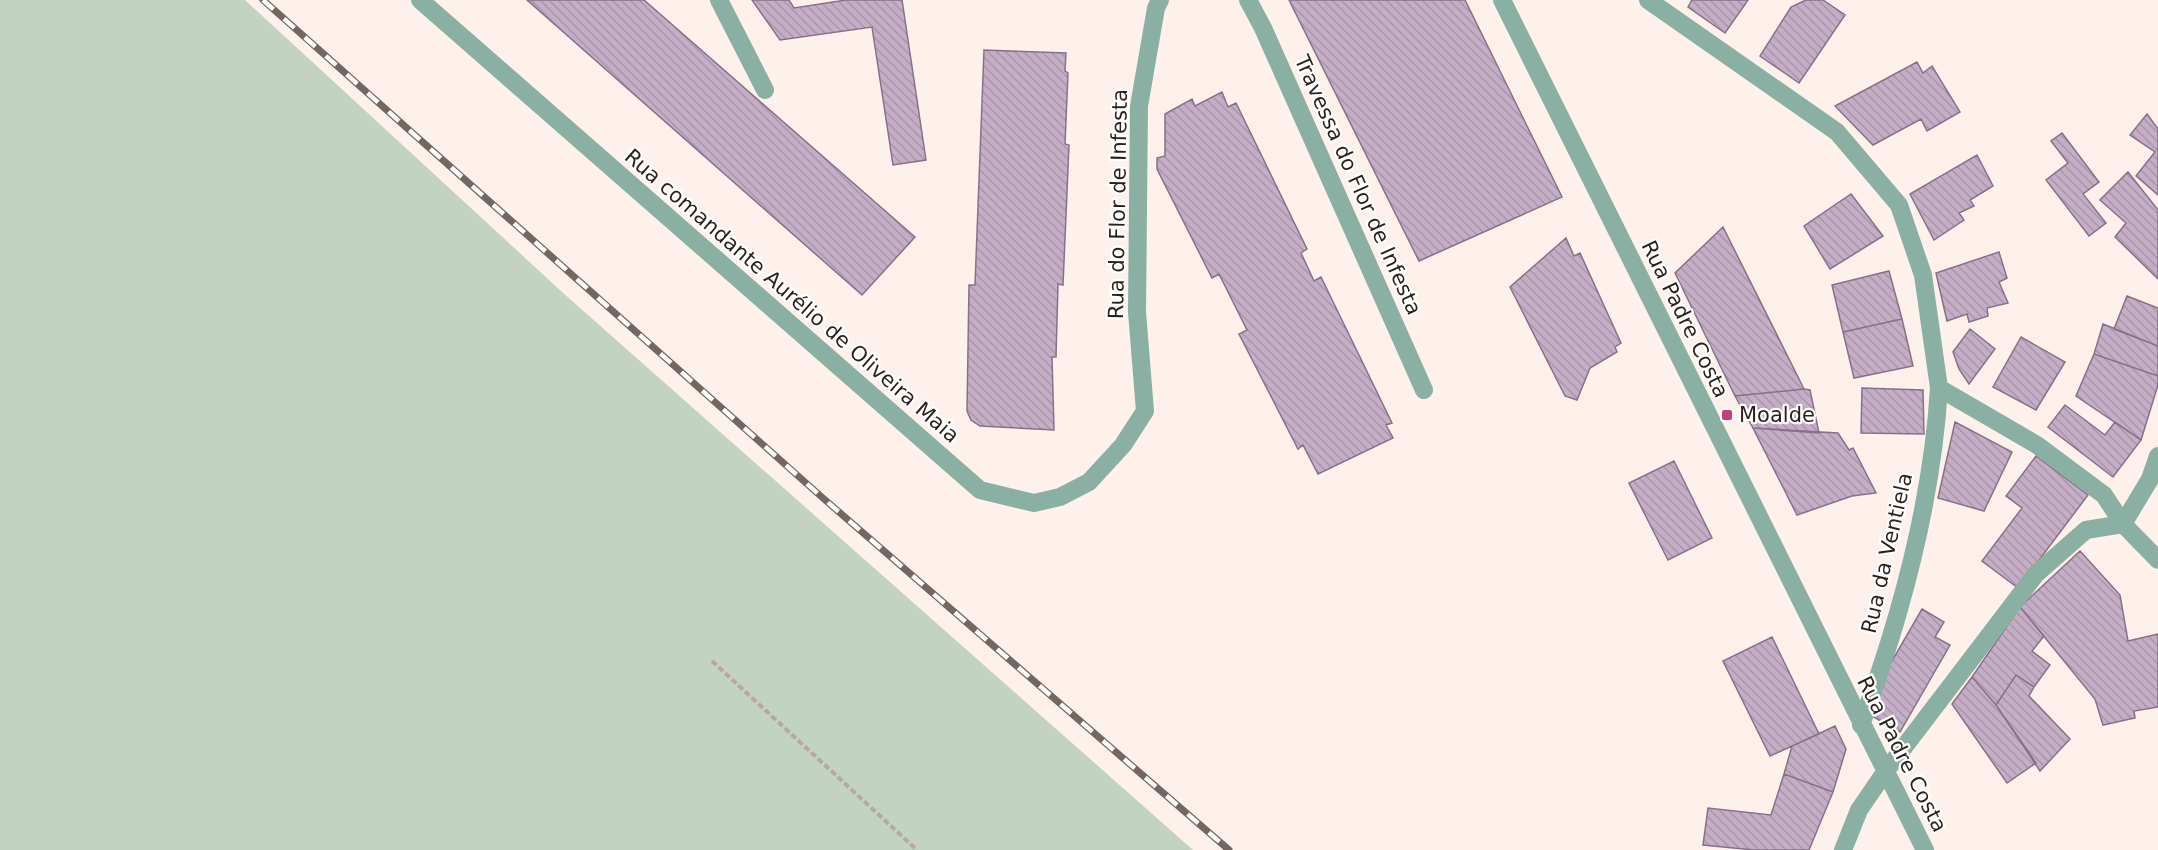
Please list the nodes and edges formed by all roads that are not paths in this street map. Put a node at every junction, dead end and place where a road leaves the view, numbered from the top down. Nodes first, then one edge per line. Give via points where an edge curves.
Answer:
1 (420, 0) edge
2 (719, 0) edge
3 (1160, 0) edge
4 (1248, 0) edge
5 (1502, 0) edge
6 (1648, 0) edge
7 (765, 90) dead end
8 (1939, 388) junction
9 (1424, 390) dead end
10 (1145, 411) joint
11 (2158, 456) edge
12 (2123, 524) junction
13 (2158, 560) edge
14 (1861, 725) junction
15 (1885, 772) junction
16 (1843, 850) edge
17 (1925, 850) edge

1 - 10 street, Rua comandante Aurélio de Oliveira Maia via 980,490 1034,503 1060,497 1089,482 1123,445
2 - 7 street
3 - 10 street, Rua do Flor de Infesta via 1139,106 1137,312
4 - 9 street, Travessa do Flor de Infesta
5 - 14 street, Rua Padre Costa
6 - 8 street, Rua da Ventiela via 1837,132 1899,205 1923,275
8 - 12 street via 2037,445 2104,495
8 - 14 street, Rua da Ventiela via 1937,425 1913,559 1882,669
11 - 12 street via 2150,479
12 - 13 street
12 - 15 street via 2086,530 2036,574
14 - 15 street, Rua Padre Costa
15 - 16 street via 1859,810
15 - 17 street, Rua Padre Costa

